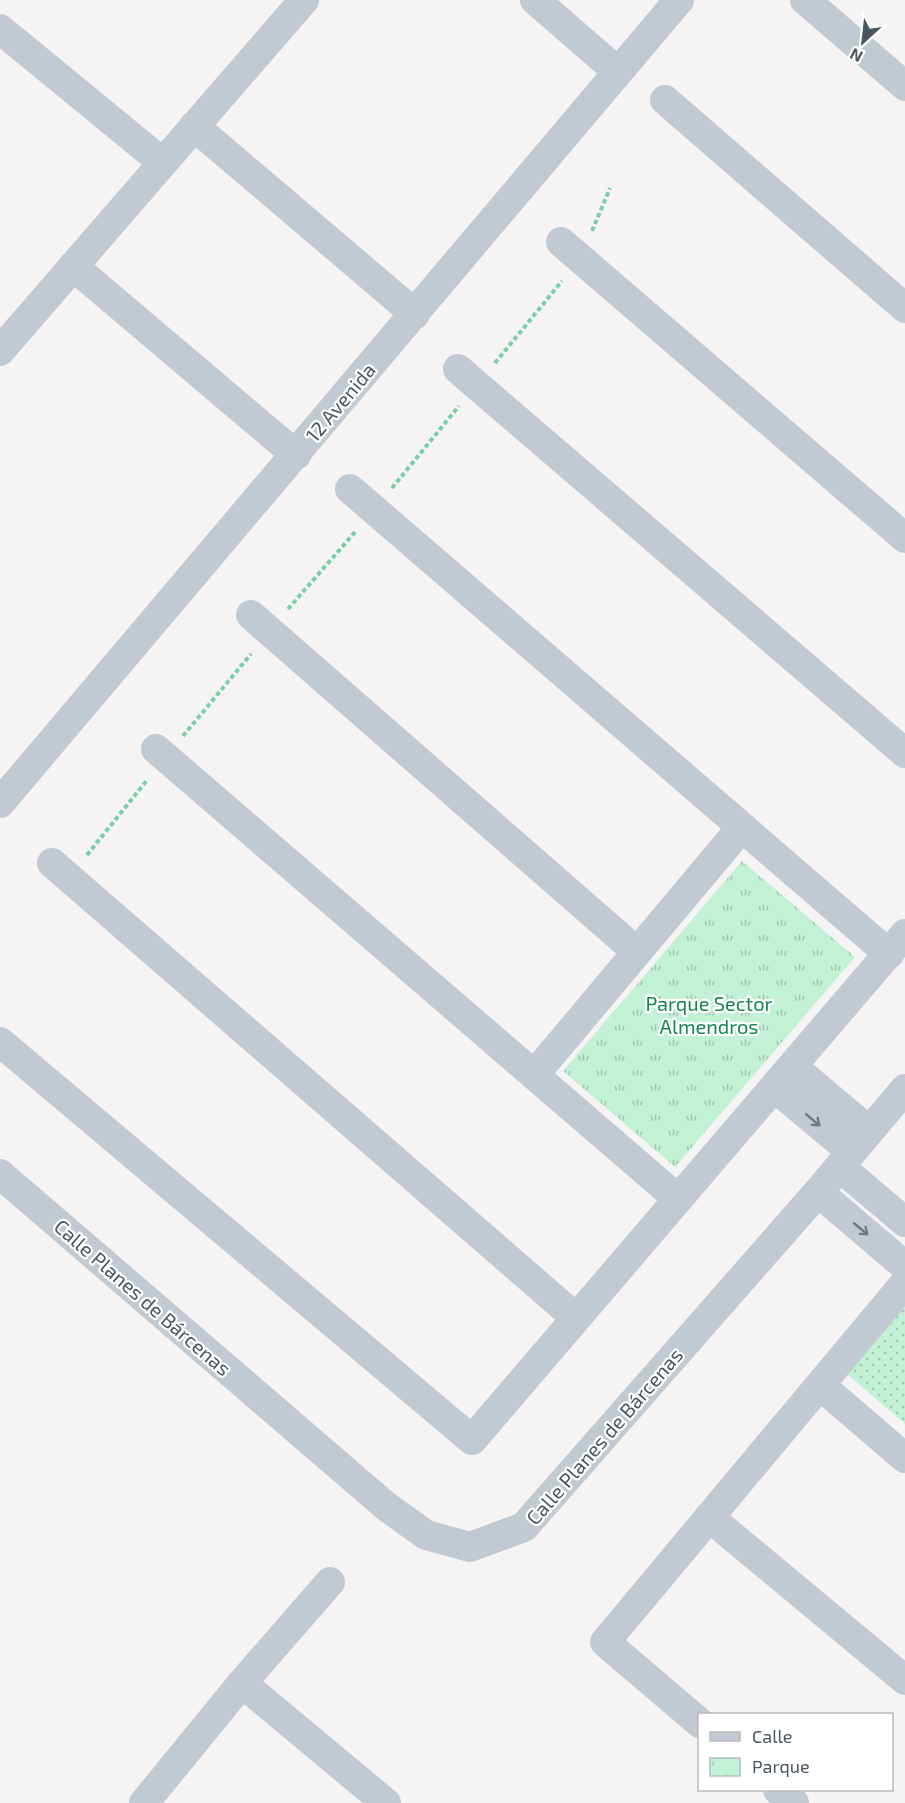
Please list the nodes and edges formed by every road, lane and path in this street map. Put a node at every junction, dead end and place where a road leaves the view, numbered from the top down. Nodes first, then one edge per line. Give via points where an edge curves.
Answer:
1 (304, 0) edge
2 (535, 0) edge
3 (680, 0) edge
4 (805, 0) edge
5 (0, 30) edge
6 (618, 72) junction
7 (905, 86) edge
8 (665, 100) dead end
9 (194, 126) junction
10 (162, 162) junction
11 (610, 188) dead end
12 (571, 250) junction
13 (73, 266) junction
14 (905, 308) edge
15 (415, 314) junction
16 (0, 351) edge
17 (467, 377) junction
18 (296, 455) junction
19 (350, 489) dead end
20 (375, 510) junction
21 (905, 538) edge
22 (260, 623) junction
23 (905, 753) edge
24 (160, 754) junction
25 (0, 803) edge
26 (742, 827) junction
27 (60, 870) joint
28 (897, 944) edge
29 (637, 952) junction
30 (0, 1042) edge
31 (534, 1075) junction
32 (783, 1077) junction
33 (905, 1089) edge
34 (854, 1150) junction
35 (0, 1174) edge
36 (818, 1192) junction
37 (678, 1199) junction
38 (905, 1222) edge
39 (905, 1266) edge
40 (905, 1283) edge
41 (576, 1318) junction
42 (820, 1385) junction
43 (905, 1458) edge
44 (710, 1517) junction
45 (330, 1582) dead end
46 (905, 1680) edge
47 (242, 1683) junction
48 (698, 1722) edge
49 (779, 1791) edge
50 (144, 1803) edge
51 (386, 1803) edge
52 (794, 1803) edge

1 - 9 street
2 - 6 street
3 - 6 street, 12 Avenida
4 - 7 street
5 - 10 street
6 - 15 street, 12 Avenida
8 - 14 street
9 - 10 street
9 - 15 street
10 - 13 street
11 - 12 path
12 - 17 path
12 - 21 street
13 - 16 street
13 - 18 street
15 - 18 street, 12 Avenida
17 - 20 path
17 - 23 street
18 - 25 street, 12 Avenida
19 - 20 street
20 - 22 path
20 - 26 street
22 - 24 path
22 - 29 street
24 - 27 path
24 - 31 street
26 - 28 street
26 - 29 street
27 - 41 street
28 - 32 street
29 - 31 street
30 - 41 street via 472,1440
31 - 37 street
32 - 34 street
32 - 37 street
33 - 34 street, Calle Planes de Bárcenas
34 - 36 street, Calle Planes de Bárcenas
34 - 38 street
35 - 36 street, Calle Planes de Bárcenas via 387,1507 426,1535 470,1547 524,1527
36 -> 39 street
37 - 41 street
40 - 42 street
42 - 43 street
42 - 44 street
44 - 46 street
44 - 48 street via 605,1642
45 - 47 street
47 - 50 street
47 - 51 street
49 - 52 street

